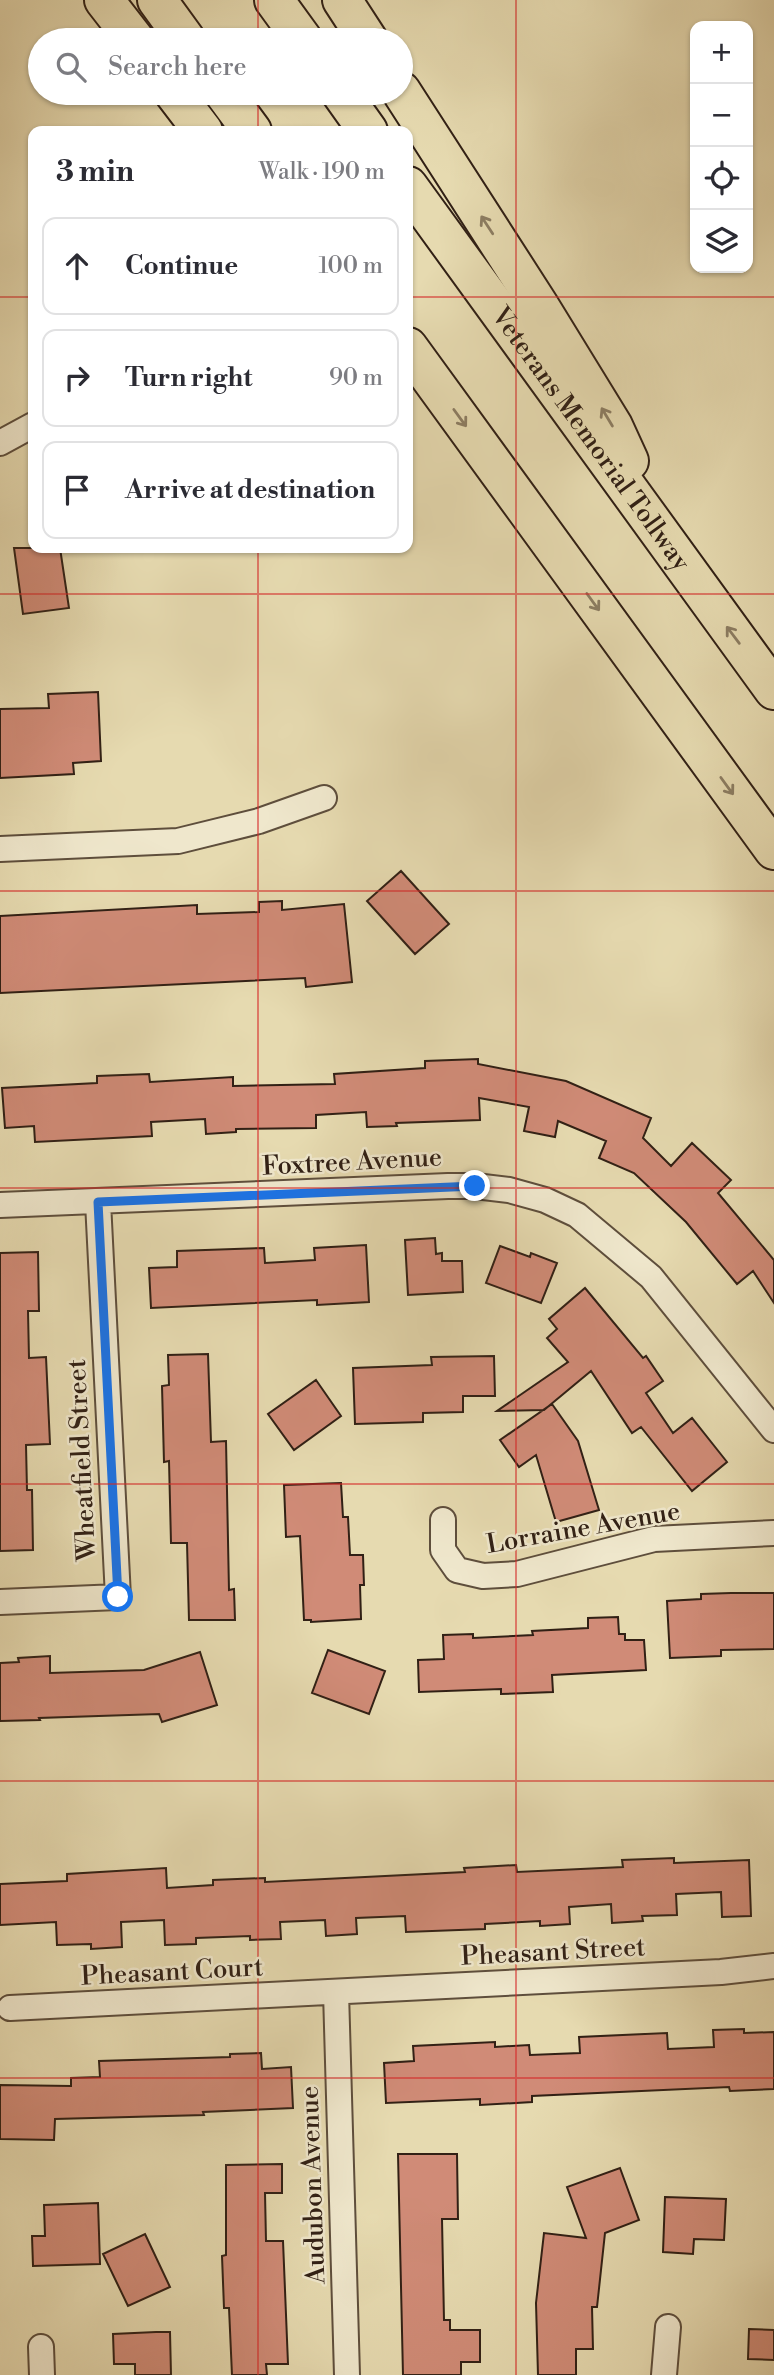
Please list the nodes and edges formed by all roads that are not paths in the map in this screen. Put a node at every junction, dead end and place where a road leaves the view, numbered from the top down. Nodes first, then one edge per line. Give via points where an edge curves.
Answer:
1 (104, 0) edge
2 (158, 0) edge
3 (274, 0) edge
4 (342, 0) edge
5 (126, 28) edge
6 (178, 28) edge
7 (294, 28) edge
8 (360, 28) edge
9 (183, 105) edge
10 (233, 105) edge
11 (350, 105) edge
12 (410, 105) edge
13 (199, 126) edge
14 (248, 126) edge
15 (364, 126) edge
16 (413, 193) edge
17 (413, 354) edge
18 (28, 428) edge
19 (0, 443) edge
20 (667, 546) junction
21 (774, 690) edge
22 (324, 798) dead end
23 (0, 849) edge
24 (774, 850) edge
25 (98, 1202) junction
26 (0, 1205) edge
27 (774, 1430) edge
28 (443, 1520) dead end
29 (774, 1533) edge
30 (0, 1602) edge
31 (774, 1966) edge
32 (336, 1992) junction
33 (10, 2008) dead end
34 (668, 2327) dead end
35 (41, 2347) dead end
36 (42, 2375) edge
37 (347, 2375) edge
38 (664, 2375) edge

1 - 5 highway
2 - 6 highway
3 - 7 highway
4 - 8 highway
9 - 13 highway
10 - 14 highway
11 - 15 highway
20 -> 12 highway via 613,426
16 - 20 highway, Veterans Memorial Tollway
17 -> 24 highway
18 - 19 street
21 -> 20 highway, Veterans Memorial Tollway
22 - 23 street via 259,821 178,841
25 - 26 street, Foxtree Avenue
25 - 27 street, Foxtree Avenue via 448,1186 509,1190 545,1200 577,1215 652,1277
25 - 30 street, Wheatfield Street via 118,1597
28 - 29 street, Lorraine Avenue via 443,1550 457,1570 483,1576 517,1574 654,1539
31 - 32 street, Pheasant Street
32 - 33 street, Pheasant Court
32 - 37 street, Audubon Avenue
34 - 38 street
35 - 36 street

